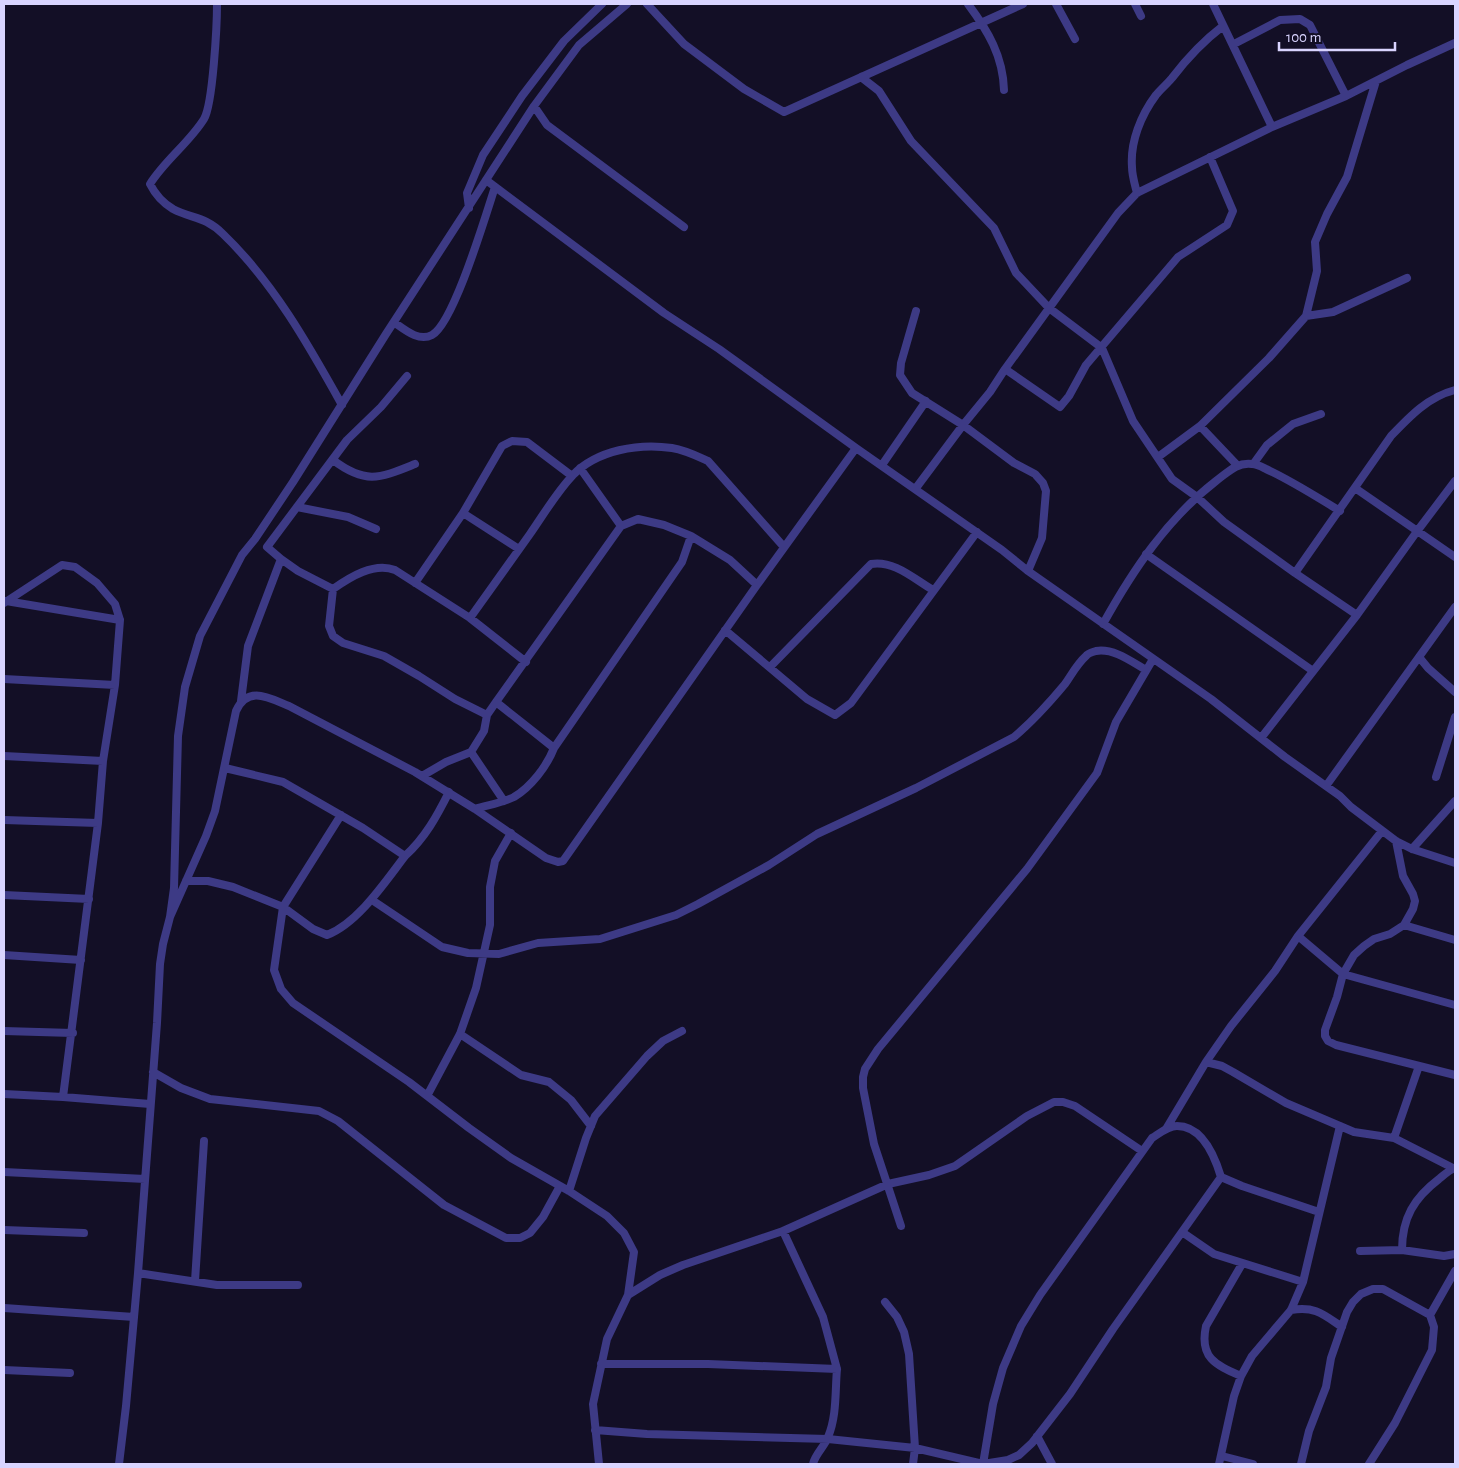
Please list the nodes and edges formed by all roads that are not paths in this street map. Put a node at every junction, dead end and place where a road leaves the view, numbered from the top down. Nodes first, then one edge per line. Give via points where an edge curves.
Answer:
1 (216, 4) edge
2 (602, 4) edge
3 (627, 4) edge
4 (647, 4) edge
5 (968, 4) edge
6 (1023, 4) edge
7 (1056, 4) edge
8 (1135, 4) edge
9 (1213, 4) edge
10 (1141, 16) dead end
11 (981, 22) junction
12 (1223, 26) junction
13 (1075, 39) dead end
14 (1455, 43) edge
15 (1234, 44) junction
16 (861, 77) junction
17 (1376, 81) junction
18 (1004, 90) dead end
19 (1346, 96) junction
20 (534, 106) junction
21 (1272, 126) junction
22 (1210, 157) junction
23 (486, 180) junction
24 (495, 187) junction
25 (1137, 194) junction
26 (469, 208) junction
27 (684, 227) dead end
28 (1407, 278) dead end
29 (1048, 308) junction
30 (916, 311) dead end
31 (1306, 316) junction
32 (395, 323) junction
33 (1102, 348) junction
34 (1005, 369) junction
35 (407, 376) dead end
36 (1455, 390) edge
37 (926, 401) junction
38 (342, 405) junction
39 (1321, 414) dead end
40 (964, 425) junction
41 (1200, 426) junction
42 (856, 448) junction
43 (1158, 457) junction
44 (333, 460) junction
45 (1254, 463) junction
46 (415, 464) dead end
47 (882, 465) junction
48 (1237, 465) junction
49 (580, 468) junction
50 (572, 476) junction
51 (1455, 481) edge
52 (916, 488) junction
53 (1355, 488) junction
54 (1197, 497) junction
55 (297, 507) junction
56 (1340, 510) junction
57 (464, 513) junction
58 (621, 526) junction
59 (376, 529) dead end
60 (1418, 530) junction
61 (977, 532) junction
62 (691, 536) junction
63 (255, 539) junction
64 (268, 547) junction
65 (784, 547) junction
66 (519, 549) junction
67 (1146, 554) junction
68 (1455, 556) edge
69 (281, 559) junction
70 (1028, 571) junction
71 (1295, 573) junction
72 (415, 583) junction
73 (757, 585) junction
74 (334, 590) junction
75 (933, 590) junction
76 (5, 602) edge
77 (1455, 607) edge
78 (1357, 615) junction
79 (470, 618) junction
80 (120, 620) junction
81 (1104, 624) junction
82 (725, 630) junction
83 (1419, 657) junction
84 (1153, 659) junction
85 (526, 662) junction
86 (770, 667) junction
87 (1146, 670) junction
88 (1313, 671) junction
89 (4, 679) edge
90 (115, 685) junction
91 (1455, 692) edge
92 (241, 701) junction
93 (496, 702) junction
94 (487, 715) junction
95 (1455, 717) edge
96 (1261, 738) junction
97 (554, 748) junction
98 (471, 752) junction
99 (4, 756) edge
100 (103, 761) junction
101 (225, 768) junction
102 (422, 776) junction
103 (1436, 777) dead end
104 (1326, 786) junction
105 (449, 792) junction
106 (504, 801) junction
107 (1455, 801) edge
108 (476, 809) junction
109 (341, 815) junction
110 (4, 820) edge
111 (98, 824) junction
112 (1382, 831) junction
113 (511, 833) junction
114 (1396, 841) junction
115 (1412, 849) junction
116 (405, 856) junction
117 (1455, 862) edge
118 (186, 881) junction
119 (4, 895) edge
120 (89, 899) junction
121 (372, 900) junction
122 (283, 907) junction
123 (170, 917) junction
124 (1404, 925) junction
125 (1298, 936) junction
126 (1455, 940) edge
127 (483, 954) junction
128 (4, 955) edge
129 (82, 960) junction
130 (1343, 974) junction
131 (1455, 1005) edge
132 (4, 1031) edge
133 (682, 1031) dead end
134 (73, 1033) junction
135 (460, 1034) junction
136 (1206, 1062) junction
137 (1419, 1066) junction
138 (153, 1072) junction
139 (1455, 1075) edge
140 (4, 1094) edge
141 (427, 1096) junction
142 (63, 1097) junction
143 (150, 1104) junction
144 (591, 1126) junction
145 (1340, 1126) junction
146 (1166, 1129) junction
147 (1394, 1138) junction
148 (204, 1141) dead end
149 (1142, 1151) junction
150 (1454, 1168) edge
151 (4, 1172) edge
152 (1221, 1177) junction
153 (145, 1179) junction
154 (888, 1184) junction
155 (560, 1186) junction
156 (569, 1190) junction
157 (1320, 1212) junction
158 (901, 1226) dead end
159 (4, 1230) edge
160 (783, 1231) junction
161 (1182, 1232) junction
162 (84, 1234) dead end
163 (1402, 1250) junction
164 (1360, 1251) dead end
165 (1455, 1254) edge
166 (1242, 1264) junction
167 (1455, 1271) edge
168 (138, 1274) junction
169 (195, 1282) junction
170 (1303, 1282) junction
171 (298, 1285) dead end
172 (628, 1295) junction
173 (886, 1302) dead end
174 (4, 1308) edge
175 (1291, 1310) junction
176 (1430, 1315) junction
177 (134, 1317) junction
178 (1342, 1327) junction
179 (601, 1364) junction
180 (836, 1369) junction
181 (4, 1370) edge
182 (70, 1373) dead end
183 (1241, 1376) junction
184 (595, 1430) junction
185 (1037, 1436) junction
186 (828, 1439) junction
187 (915, 1448) junction
188 (1222, 1456) junction
189 (119, 1464) edge
190 (598, 1464) edge
191 (813, 1464) edge
192 (913, 1464) edge
193 (983, 1464) edge
194 (1052, 1464) edge
195 (1219, 1464) edge
196 (1253, 1464) edge
197 (1301, 1464) edge
198 (1369, 1464) edge

1 - 38 street via 211,89 205,117 159,169 150,184 172,208 207,220 264,279
2 - 26 street via 564,40 483,154 468,193
3 - 20 street via 579,46
4 - 16 street via 684,44 744,89 784,112
5 - 11 street
6 - 11 street
7 - 13 street
8 - 10 street
9 - 12 street
11 - 16 street
11 - 18 street via 999,57
12 - 15 street
12 - 25 street via 1187,58 1144,115 1132,158
14 - 17 street
15 - 19 street via 1280,20 1300,19 1310,25
15 - 21 street
16 - 29 street via 879,91 911,141 994,228 1016,273
17 - 19 street
17 - 31 street via 1347,177 1315,242 1317,271
19 - 21 street
20 - 23 street
20 - 27 street via 547,125
21 - 22 street
22 - 25 street
22 - 33 street via 1233,211 1227,225 1178,257
23 - 24 street
23 - 26 street
24 - 32 street via 455,302 442,324 433,335 421,338
24 - 42 street
25 - 29 street via 1118,213
26 - 32 street
28 - 31 street via 1333,312
29 - 33 street
29 - 34 street
30 - 37 street via 900,375 912,393
31 - 41 street via 1269,358
32 - 38 street
33 - 34 street via 1086,365 1060,407
33 - 43 street via 1133,420
34 - 40 street
35 - 44 street via 347,440
36 - 53 street via 1426,402 1409,416
37 - 40 street
37 - 47 street
38 - 63 street
39 - 45 street via 1293,424 1267,445
40 - 52 street
40 - 70 street via 1014,463 1035,474 1043,483 1046,491 1042,538
41 - 43 street
41 - 48 street
42 - 47 street
42 - 65 street
43 - 54 street via 1172,479
44 - 46 street via 348,471 369,478
44 - 55 street
45 - 48 street
45 - 56 street
47 - 52 street
48 - 54 street
49 - 50 street
49 - 58 street
49 - 65 street via 604,454 640,447 674,448 694,454 719,472
50 - 57 street via 527,442 512,441 502,446
50 - 66 street
51 - 60 street
52 - 61 street
53 - 56 street
53 - 60 street
54 - 67 street
54 - 71 street via 1224,522
55 - 59 street via 348,517
55 - 64 street
56 - 71 street
57 - 66 street
57 - 72 street
58 - 62 street via 638,520 664,525
58 - 85 street
60 - 68 street
60 - 78 street
61 - 70 street
61 - 75 street
62 - 73 street via 730,560
62 - 97 street via 682,562
63 - 64 street
63 - 123 street via 242,555 200,636 185,687 178,736 174,888
64 - 69 street
65 - 73 street
66 - 79 street
67 - 81 street via 1122,589
67 - 88 street
69 - 74 street
69 - 92 street via 248,646
70 - 81 street
71 - 78 street
72 - 74 street via 386,567 353,576
72 - 79 street
73 - 82 street
74 - 94 street via 329,626 333,636 343,643 384,656
75 - 86 street via 889,564 871,564
75 - 86 street via 851,703 835,715 808,699
76 - 80 street
76 - 80 street via 62,565 75,567 97,583 115,604
77 - 83 street
78 - 88 street
79 - 85 street
80 - 90 street
81 - 84 street
82 - 86 street
82 - 113 street via 563,860 558,862 546,858
83 - 91 street
83 - 104 street
84 - 87 street
84 - 96 street
85 - 93 street
87 - 127 street via 1117,654 1096,651 1087,654 1061,688 1014,737 818,834 769,865 676,915 600,939 538,943 499,954
87 - 154 street via 1116,722 1097,772 1027,869 865,1069 863,1088 874,1144
88 - 96 street
89 - 90 street
90 - 100 street
92 - 101 street via 236,711
92 - 102 street via 255,695 289,706
93 - 94 street
93 - 97 street
94 - 98 street via 484,731
95 - 103 street
96 - 104 street
97 - 106 street via 537,776 522,791
98 - 102 street
98 - 106 street
99 - 100 street
100 - 111 street
101 - 109 street via 283,782
101 - 118 street via 215,811
102 - 105 street
104 - 112 street
105 - 108 street
105 - 116 street via 433,823
106 - 108 street
107 - 115 street
108 - 113 street
109 - 116 street
109 - 122 street
110 - 111 street
111 - 120 street
112 - 114 street
112 - 125 street
113 - 127 street via 496,861 490,887 490,925
114 - 115 street
114 - 124 street via 1403,876 1415,901
115 - 117 street
116 - 121 street
118 - 122 street via 233,886
118 - 123 street
119 - 120 street
120 - 129 street
121 - 122 street via 338,931 327,935
121 - 127 street via 442,947
122 - 141 street via 274,970 281,989 293,1003
123 - 138 street via 160,964
124 - 126 street
124 - 130 street via 1364,946 1354,955
125 - 130 street
125 - 136 street
127 - 135 street via 476,988
128 - 129 street
129 - 134 street
130 - 131 street
130 - 137 street via 1325,1030 1328,1041
132 - 134 street
133 - 144 street via 663,1041 647,1056
134 - 142 street
135 - 141 street
135 - 144 street via 521,1075 549,1082 571,1100
136 - 145 street via 1222,1066 1286,1103
136 - 146 street
137 - 139 street
137 - 147 street
138 - 143 street
138 - 155 street via 210,1099 319,1111 338,1121 444,1204 506,1238 520,1238 530,1233
140 - 142 street
141 - 155 street via 511,1158
142 - 143 street
143 - 153 street
144 - 156 street
145 - 147 street via 1364,1135
145 - 157 street
146 - 149 street via 1152,1138
146 - 152 street via 1178,1126 1191,1130 1202,1139 1215,1159
147 - 150 street
148 - 169 street
149 - 154 street via 1075,1106 1054,1102 1027,1116 955,1166
149 - 193 street via 1021,1326 1006,1359 993,1404
150 - 163 street via 1428,1187 1407,1216
151 - 153 street
152 - 157 street
152 - 161 street
153 - 168 street
154 - 158 street
154 - 160 street
155 - 156 street
156 - 172 street via 607,1216 624,1233 634,1252
157 - 170 street
159 - 162 street
160 - 172 street via 683,1265
160 - 180 street via 823,1316
161 - 166 street via 1214,1254
161 - 185 street via 1070,1394
163 - 164 street
163 - 165 street via 1444,1256
166 - 170 street
166 - 183 street via 1206,1326 1204,1336 1205,1349 1212,1360
167 - 176 street
168 - 169 street
168 - 177 street
169 - 171 street
170 - 175 street
172 - 179 street via 608,1339
173 - 187 street via 904,1332 909,1354
174 - 177 street
175 - 178 street via 1311,1309
175 - 183 street via 1252,1356
176 - 178 street via 1383,1289 1373,1289 1353,1302
176 - 198 street via 1434,1327 1432,1350 1395,1423
177 - 189 street
178 - 197 street
179 - 180 street
179 - 184 street via 593,1404
180 - 186 street via 833,1422
181 - 182 street
183 - 188 street
184 - 186 street
184 - 190 street
185 - 193 street via 1019,1455
185 - 194 street
186 - 187 street
186 - 191 street
187 - 192 street
187 - 193 street
188 - 195 street
188 - 196 street

